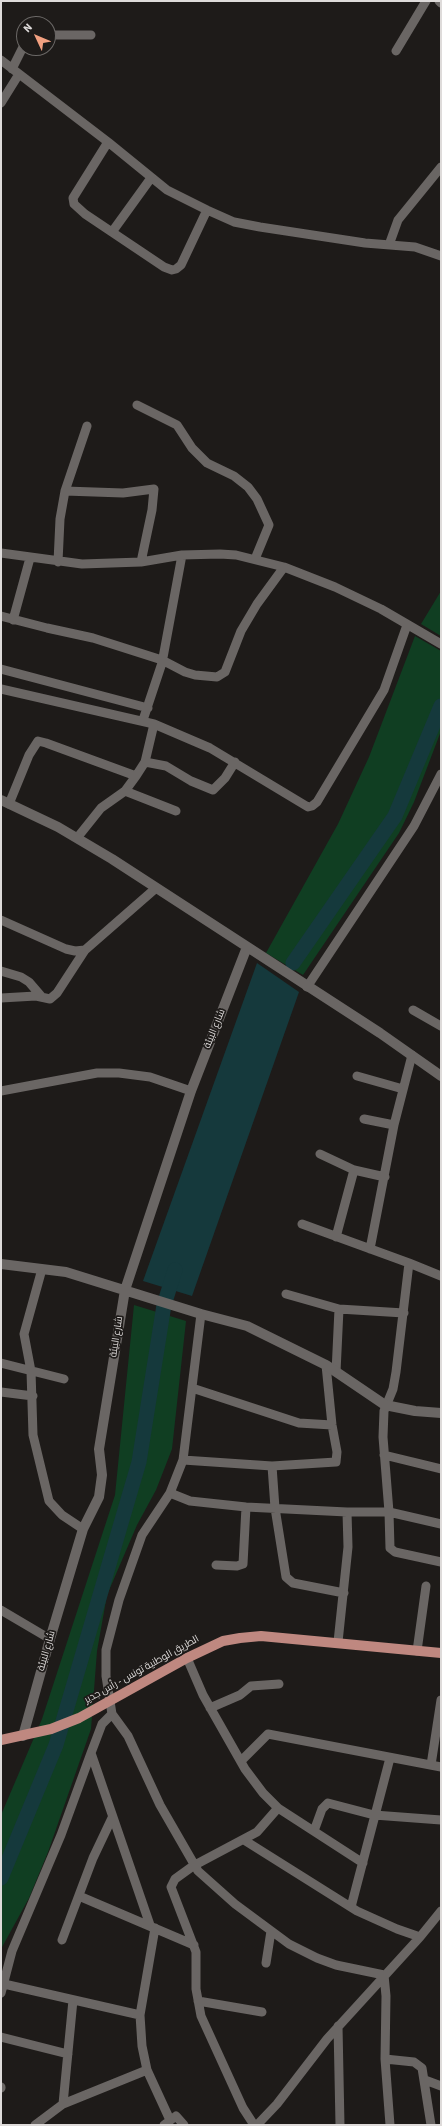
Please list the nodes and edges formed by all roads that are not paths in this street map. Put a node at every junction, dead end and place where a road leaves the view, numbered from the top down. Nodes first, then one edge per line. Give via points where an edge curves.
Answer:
1 (426, 1) edge
2 (439, 1) edge
3 (441, 3) edge
4 (91, 34) dead end
5 (56, 35) edge
6 (396, 51) dead end
7 (20, 56) edge
8 (1, 60) edge
9 (15, 72) junction
10 (1, 103) edge
11 (108, 142) junction
12 (441, 167) edge
13 (151, 178) junction
14 (207, 210) junction
15 (112, 232) junction
16 (389, 245) junction
17 (441, 256) edge
18 (137, 404) dead end
19 (87, 426) dead end
20 (65, 491) junction
21 (1, 553) edge
22 (182, 555) junction
23 (30, 558) junction
24 (255, 559) junction
25 (58, 562) junction
26 (142, 562) junction
27 (284, 567) junction
28 (1, 616) edge
29 (12, 620) junction
30 (407, 625) junction
31 (441, 644) edge
32 (162, 660) junction
33 (1, 669) edge
34 (1, 689) edge
35 (148, 708) junction
36 (143, 720) junction
37 (154, 724) junction
38 (145, 762) junction
39 (235, 762) junction
40 (441, 774) edge
41 (136, 776) junction
42 (124, 791) junction
43 (5, 802) edge
44 (176, 811) dead end
45 (77, 838) junction
46 (156, 888) junction
47 (1, 920) edge
48 (247, 947) junction
49 (85, 950) junction
50 (1, 971) edge
51 (307, 987) junction
52 (41, 996) junction
53 (1, 998) edge
54 (413, 1010) dead end
55 (441, 1026) edge
56 (412, 1054) junction
57 (357, 1076) dead end
58 (441, 1076) edge
59 (403, 1089) junction
60 (1, 1091) edge
61 (191, 1091) junction
62 (364, 1119) dead end
63 (394, 1126) junction
64 (320, 1154) dead end
65 (354, 1170) junction
66 (385, 1177) junction
67 (302, 1224) dead end
68 (336, 1237) junction
69 (370, 1249) junction
70 (410, 1263) junction
71 (1, 1264) edge
72 (42, 1269) junction
73 (441, 1276) edge
74 (125, 1290) junction
75 (286, 1294) dead end
76 (339, 1309) junction
77 (404, 1313) junction
78 (201, 1314) junction
79 (1, 1363) edge
80 (326, 1366) junction
81 (31, 1370) junction
82 (336, 1372) junction
83 (64, 1379) dead end
84 (192, 1388) junction
85 (1, 1392) edge
86 (33, 1396) junction
87 (385, 1405) junction
88 (441, 1413) edge
89 (332, 1425) junction
90 (384, 1455) junction
91 (184, 1460) junction
92 (272, 1466) junction
93 (441, 1469) edge
94 (170, 1493) junction
95 (246, 1507) junction
96 (274, 1508) junction
97 (346, 1512) junction
98 (389, 1512) junction
99 (441, 1524) edge
100 (83, 1529) junction
101 (441, 1562) edge
102 (216, 1565) dead end
103 (426, 1586) dead end
104 (344, 1593) junction
105 (1, 1610) edge
106 (50, 1639) junction
107 (338, 1642) junction
108 (417, 1651) junction
109 (441, 1653) edge
110 (187, 1658) junction
111 (279, 1684) dead end
112 (441, 1700) edge
113 (111, 1702) junction
114 (210, 1708) junction
115 (112, 1714) junction
116 (28, 1735) junction
117 (1, 1740) edge
118 (91, 1753) junction
119 (390, 1758) junction
120 (241, 1761) junction
121 (431, 1765) junction
122 (441, 1767) edge
123 (278, 1808) junction
124 (374, 1815) junction
125 (112, 1818) junction
126 (441, 1820) edge
127 (314, 1831) junction
128 (244, 1840) junction
129 (363, 1864) junction
130 (193, 1866) junction
131 (79, 1896) junction
132 (351, 1907) junction
133 (441, 1911) edge
134 (153, 1926) junction
135 (271, 1931) junction
136 (420, 1937) junction
137 (62, 1940) dead end
138 (194, 1945) junction
139 (266, 1963) dead end
140 (384, 1975) junction
141 (3, 1988) edge
142 (73, 2000) junction
143 (198, 2001) junction
144 (262, 2012) dead end
145 (140, 2015) junction
146 (338, 2026) junction
147 (1, 2037) edge
148 (68, 2054) junction
149 (385, 2059) junction
150 (147, 2070) junction
151 (425, 2080) junction
152 (441, 2086) edge
153 (63, 2104) junction
154 (167, 2123) edge
155 (35, 2125) edge
156 (184, 2125) edge
157 (256, 2125) edge
158 (340, 2125) edge
159 (390, 2125) edge
160 (431, 2125) edge

1 - 6 street
2 - 3 street
4 - 5 street
7 - 9 street
8 - 9 street
9 - 10 street
9 - 11 street
11 - 13 street
11 - 15 street via 72,201 85,214
12 - 16 street via 398,220
13 - 14 street via 167,190
13 - 15 street
14 - 15 street via 181,265 176,269 164,267
14 - 16 street via 234,222 260,227
16 - 17 street via 415,247
18 - 24 street via 177,425 192,448 207,463 234,476 257,498 269,525
19 - 20 street
20 - 25 street via 60,519
20 - 26 street via 123,493 154,489
21 - 23 street
22 - 24 street via 220,554
22 - 26 street
22 - 32 street
23 - 25 street
23 - 29 street
24 - 27 street
25 - 26 street
27 - 30 street via 335,587 381,609
27 - 32 street via 241,631 223,674 217,677 195,675
28 - 29 street
29 - 32 street via 93,638
30 - 31 street
30 - 39 street via 384,690 317,802 312,806 308,807
32 - 35 street
33 - 35 street
34 - 36 street
35 - 36 street
36 - 37 street
37 - 38 street
37 - 39 street via 200,742
38 - 39 street via 166,766 196,784 213,790 226,778
38 - 41 street
40 - 51 street via 409,834
41 - 42 street
41 - 43 street via 38,741
42 - 44 street
42 - 45 street via 101,808
43 - 45 street
45 - 46 street
46 - 48 street
46 - 49 street
47 - 49 street via 66,949
48 - 51 street
48 - 61 street, شارع البيئة
49 - 52 street via 53,997 50,999
50 - 52 street via 29,982
51 - 56 street
52 - 53 street
54 - 55 street
56 - 58 street
56 - 59 street
57 - 59 street
59 - 63 street
60 - 61 street via 97,1074 119,1073 150,1077
61 - 74 street, شارع البيئة
62 - 63 street
63 - 66 street
64 - 65 street
65 - 66 street
65 - 68 street
66 - 69 street
67 - 68 street
68 - 69 street
69 - 70 street
70 - 73 street
70 - 77 street
71 - 72 street
72 - 74 street via 66,1272
72 - 81 street via 24,1334
74 - 78 street
74 - 100 street, شارع البيئة via 99,1449 101,1486 95,1508
75 - 76 street
76 - 77 street
76 - 82 street
77 - 87 street via 393,1389
78 - 80 street via 247,1326
78 - 84 street
79 - 81 street
80 - 82 street
80 - 89 street
81 - 83 street
81 - 86 street
82 - 87 street
84 - 89 street via 299,1423
84 - 91 street
85 - 86 street
86 - 100 street via 33,1435 49,1501 62,1515
87 - 88 street
87 - 90 street
89 - 92 street via 337,1452 336,1462
90 - 93 street
90 - 98 street
91 - 92 street
91 - 94 street
92 - 96 street
94 - 95 street via 190,1501
94 - 113 street via 142,1535 119,1600 106,1650 106,1676
95 - 96 street
95 - 102 street via 243,1564
96 - 97 street
96 - 104 street via 284,1573 288,1581
97 - 98 street
97 - 104 street via 348,1547
98 - 99 street
98 - 101 street via 391,1550
100 - 106 street, شارع البيئة
103 - 108 street
104 - 107 street
105 - 106 street
106 - 116 street, شارع البيئة
107 - 108 main road, الطريق الوطنية تونس - رأس جدير
107 - 110 main road, الطريق الوطنية تونس - رأس جدير via 261,1636 240,1638 223,1641
108 - 109 main road, الطريق الوطنية تونس - رأس جدير
110 - 113 main road, الطريق الوطنية تونس - رأس جدير
110 - 114 street
111 - 114 street via 251,1686 240,1695
112 - 121 street
113 - 115 street
113 - 116 main road, الطريق الوطنية تونس - رأس جدير via 58,1726
114 - 120 street
115 - 118 street via 102,1724
115 - 130 street via 128,1736 150,1785
116 - 117 main road, الطريق الوطنية تونس - رأس جدير
118 - 125 street
118 - 141 street via 61,1835 12,1951
119 - 120 street via 268,1734
119 - 121 street
119 - 124 street
120 - 123 street via 254,1781
121 - 122 street
123 - 127 street
123 - 128 street via 257,1832
124 - 126 street
124 - 127 street via 328,1803 322,1809
124 - 129 street
125 - 131 street
125 - 134 street
127 - 129 street
128 - 130 street
128 - 132 street
129 - 132 street
130 - 135 street via 235,1904
130 - 138 street via 175,1879 171,1887
131 - 134 street
131 - 137 street
132 - 136 street
133 - 136 street
134 - 138 street
134 - 145 street
135 - 139 street
135 - 140 street via 289,1944 317,1958
136 - 140 street
138 - 143 street via 198,1962
140 - 146 street
140 - 149 street
141 - 142 street
142 - 145 street
142 - 148 street
143 - 144 street
143 - 157 street via 201,2016 243,2108
145 - 150 street
146 - 157 street via 276,2104
146 - 158 street
147 - 148 street
148 - 153 street
149 - 151 street via 414,2062 422,2068
149 - 159 street
150 - 153 street
150 - 154 street
151 - 152 street
151 - 160 street
153 - 155 street
154 - 156 street via 176,2116

